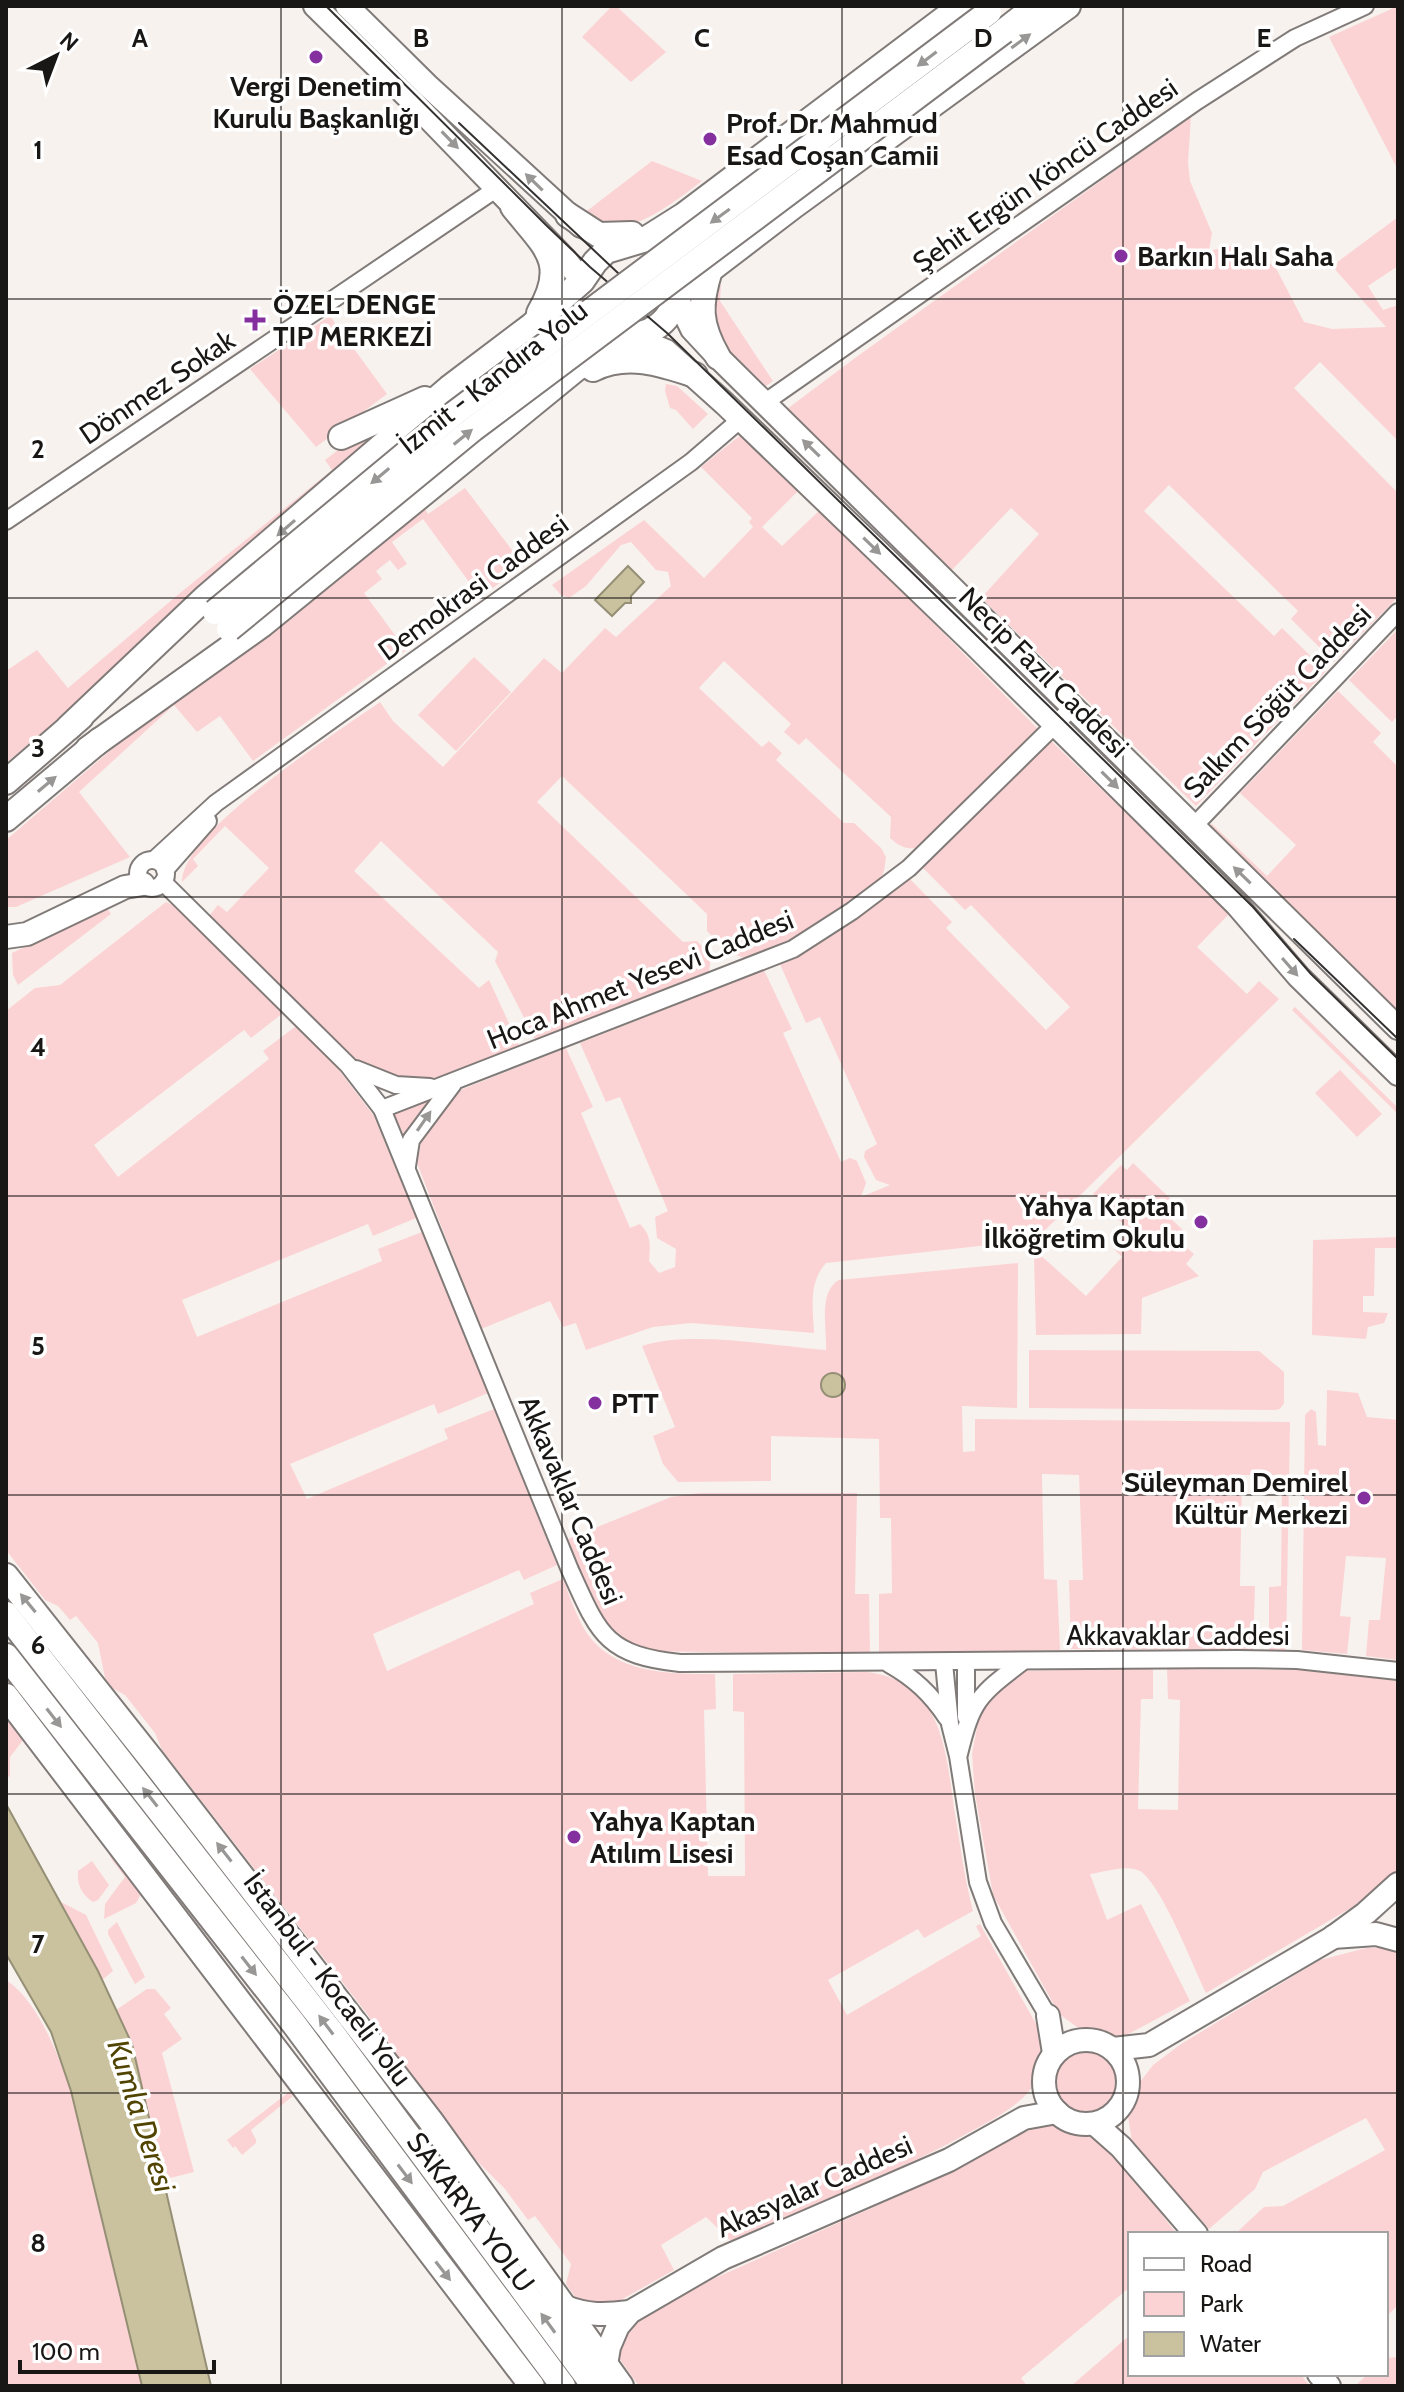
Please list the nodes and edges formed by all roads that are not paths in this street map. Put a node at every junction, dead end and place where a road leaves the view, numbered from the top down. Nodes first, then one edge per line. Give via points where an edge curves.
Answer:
1 (315, 6) edge
2 (347, 6) edge
3 (961, 6) edge
4 (1036, 6) edge
5 (1068, 6) edge
6 (1365, 6) edge
7 (997, 16) edge
8 (496, 189) junction
9 (513, 207) junction
10 (568, 215) junction
11 (677, 220) junction
12 (617, 246) junction
13 (714, 266) junction
14 (582, 281) junction
15 (676, 296) junction
16 (534, 323) junction
17 (630, 336) junction
18 (718, 357) junction
19 (576, 369) junction
20 (695, 375) junction
21 (449, 388) junction
22 (548, 391) junction
23 (764, 403) junction
24 (741, 419) junction
25 (341, 437) dead end
26 (6, 521) edge
27 (1398, 612) edge
28 (222, 620) junction
29 (1074, 706) junction
30 (1054, 725) junction
31 (69, 727) junction
32 (88, 749) junction
33 (6, 782) edge
34 (6, 819) edge
35 (1193, 827) junction
36 (153, 873) junction
37 (6, 924) edge
38 (6, 937) edge
39 (1398, 1028) edge
40 (348, 1065) junction
41 (1398, 1074) edge
42 (455, 1082) junction
43 (382, 1109) junction
44 (407, 1168) junction
45 (6, 1576) edge
46 (6, 1614) edge
47 (6, 1656) edge
48 (966, 1662) junction
49 (1022, 1662) junction
50 (888, 1663) junction
51 (944, 1663) junction
52 (1398, 1671) edge
53 (6, 1696) edge
54 (958, 1724) junction
55 (53, 1758) junction
56 (1396, 1886) edge
57 (217, 1926) junction
58 (1398, 1937) edge
59 (1332, 1938) junction
60 (329, 1989) junction
61 (1048, 2016) junction
62 (1074, 2040) junction
63 (1149, 2045) junction
64 (1113, 2049) junction
65 (1054, 2053) junction
66 (1128, 2074) junction
67 (1044, 2090) junction
68 (1057, 2112) junction
69 (1024, 2118) junction
70 (1105, 2119) junction
71 (477, 2226) junction
72 (1194, 2232) edge
73 (563, 2306) junction
74 (630, 2312) junction
75 (600, 2376) edge
76 (532, 2386) edge
77 (563, 2386) edge
78 (621, 2386) edge

1 -> 8 main road
10 -> 2 main road
3 - 11 highway
4 - 7 highway, İzmit - Kandıra Yolu
13 -> 5 highway
6 - 23 street, Şehit Ergün Köncü Caddesi via 1295,38 1205,95
7 - 28 highway, İzmit - Kandıra Yolu, bridge via 455,413
8 - 9 main road
8 - 26 street, Dönmez Sokak
9 - 14 main road
9 - 16 highway via 553,266 552,290
10 - 11 highway via 608,236 650,231
10 - 12 main road via 597,239
11 - 12 highway via 646,239
11 - 13 highway via 679,247 692,260
12 - 14 highway via 595,262
12 - 15 highway via 635,246 662,260
13 - 15 highway
13 - 18 highway via 701,309 706,337
14 - 16 highway
14 - 17 highway via 582,299 597,320 609,331
15 - 17 highway via 659,326
15 - 18 main road, Necip Fazıl Caddesi via 692,329
16 - 19 highway via 554,316 576,326 584,344
16 - 21 highway
17 - 19 highway
17 - 20 main road, Necip Fazıl Caddesi via 666,351
18 - 23 main road, Necip Fazıl Caddesi
19 - 22 highway
20 - 22 highway via 653,362 620,360
20 - 24 main road, Necip Fazıl Caddesi
21 - 25 highway
21 -> 31 highway via 207,596
32 -> 22 highway via 263,624
29 -> 23 main road, Necip Fazıl Caddesi
24 -> 30 main road, Necip Fazıl Caddesi
24 - 36 street, Demokrasi Caddesi via 691,462 233,792
27 - 35 street, Salkım Söğüt Caddesi
28 - 31 highway, İzmit - Kandıra Yolu
28 - 32 highway, İzmit - Kandıra Yolu
29 - 30 street, Hoca Ahmet Yesevi Caddesi
29 - 35 main road, Necip Fazıl Caddesi
30 -> 41 main road, Necip Fazıl Caddesi
30 - 42 street, Hoca Ahmet Yesevi Caddesi via 909,868 793,949
31 - 33 highway, İzmit - Kandıra Yolu
34 -> 32 highway, İzmit - Kandıra Yolu
39 -> 35 main road, Necip Fazıl Caddesi
36 - 37 main road
36 - 38 main road via 27,934
36 - 40 street, Akkavaklar Caddesi
40 - 42 street via 396,1085 419,1088
40 - 43 street, Akkavaklar Caddesi
42 - 43 street
44 -> 42 street via 411,1140
43 - 44 street, Akkavaklar Caddesi
44 - 50 street, Akkavaklar Caddesi via 594,1625 633,1655 680,1663
60 -> 45 highway
71 -> 46 highway, İstanbul - Kocaeli Yolu
47 -> 57 highway, SAKARYA YOLU
48 - 49 street, Akkavaklar Caddesi
48 - 51 street, Akkavaklar Caddesi
48 - 54 street
49 - 52 street, Akkavaklar Caddesi via 1297,1660
49 - 54 street via 989,1688
50 - 51 street, Akkavaklar Caddesi
50 - 54 street via 906,1673
51 - 54 street
53 - 55 highway
54 - 61 street via 973,1855 987,1911
55 - 57 highway
55 -> 76 highway
56 - 58 main road via 1388,1914
56 - 59 main road
57 -> 77 highway, SAKARYA YOLU
58 - 59 main road
59 - 63 main road
60 - 71 highway
60 - 73 highway
61 - 62 main road
61 - 65 main road
62 - 64 main road via 1092,2040
62 - 65 main road
63 - 64 main road
63 - 66 main road
64 - 66 main road
65 - 67 main road
66 - 70 main road via 1126,2097
67 - 68 main road
67 - 69 main road
68 - 69 main road
68 - 70 main road via 1085,2125
69 - 74 main road, Akasyalar Caddesi via 949,2160 723,2258
70 - 72 main road via 1121,2147
75 -> 71 highway, İstanbul - Kocaeli Yolu
73 - 74 main road via 582,2314
73 - 75 highway
74 - 75 main road via 618,2326
75 - 78 highway

